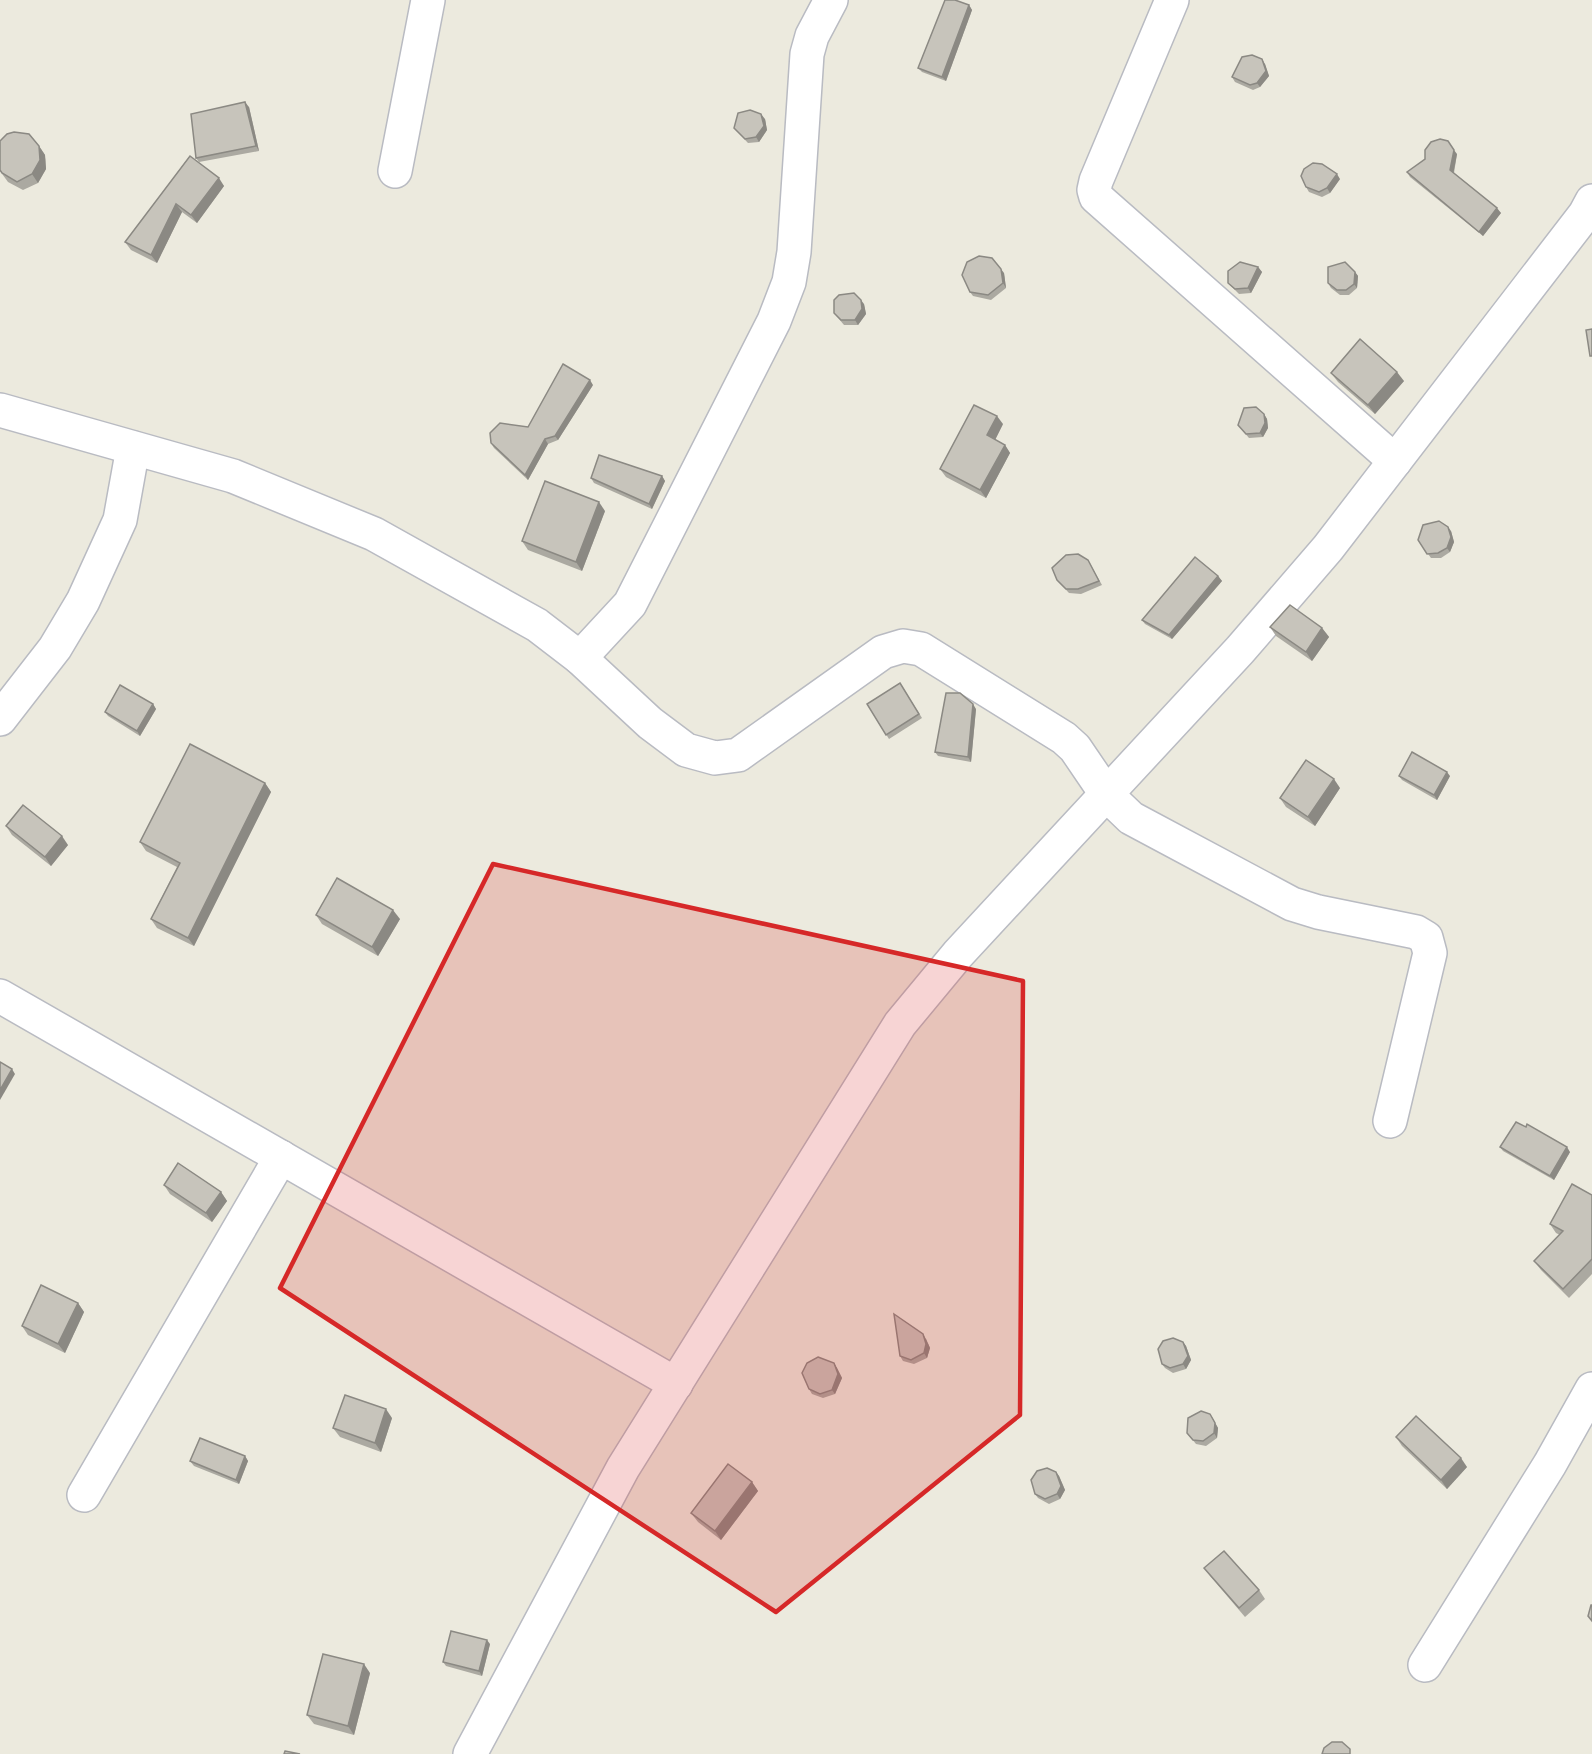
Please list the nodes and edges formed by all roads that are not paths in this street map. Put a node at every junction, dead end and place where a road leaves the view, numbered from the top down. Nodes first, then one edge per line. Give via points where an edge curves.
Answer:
1 (428, 0) edge
2 (831, 0) edge
3 (1172, 0) edge
4 (394, 171) dead end
5 (1592, 201) edge
6 (0, 411) edge
7 (133, 448) junction
8 (1395, 461) junction
9 (580, 658) junction
10 (0, 719) edge
11 (1107, 795) junction
12 (0, 996) edge
13 (1390, 1121) dead end
14 (281, 1157) junction
15 (676, 1383) junction
16 (1592, 1389) edge
17 (84, 1495) dead end
18 (1425, 1665) dead end
19 (470, 1754) edge

1 - 4 street
2 - 9 street via 807,54 794,252 789,282 778,311 630,604
3 - 8 street via 1096,181 1096,197
5 - 8 street
6 - 7 street
7 - 9 street via 233,476 374,534 537,625
7 - 10 street via 120,520 83,601 55,648
8 - 11 street via 1328,548
9 - 11 street via 650,723 686,750 715,758 738,755 884,652 903,646 921,649 1064,738
11 - 13 street via 1131,818 1293,904 1416,932 1426,938 1431,952
11 - 15 street via 958,954 900,1024
12 - 14 street
14 - 15 street
14 - 17 street
15 - 19 street via 623,1468
16 - 18 street

